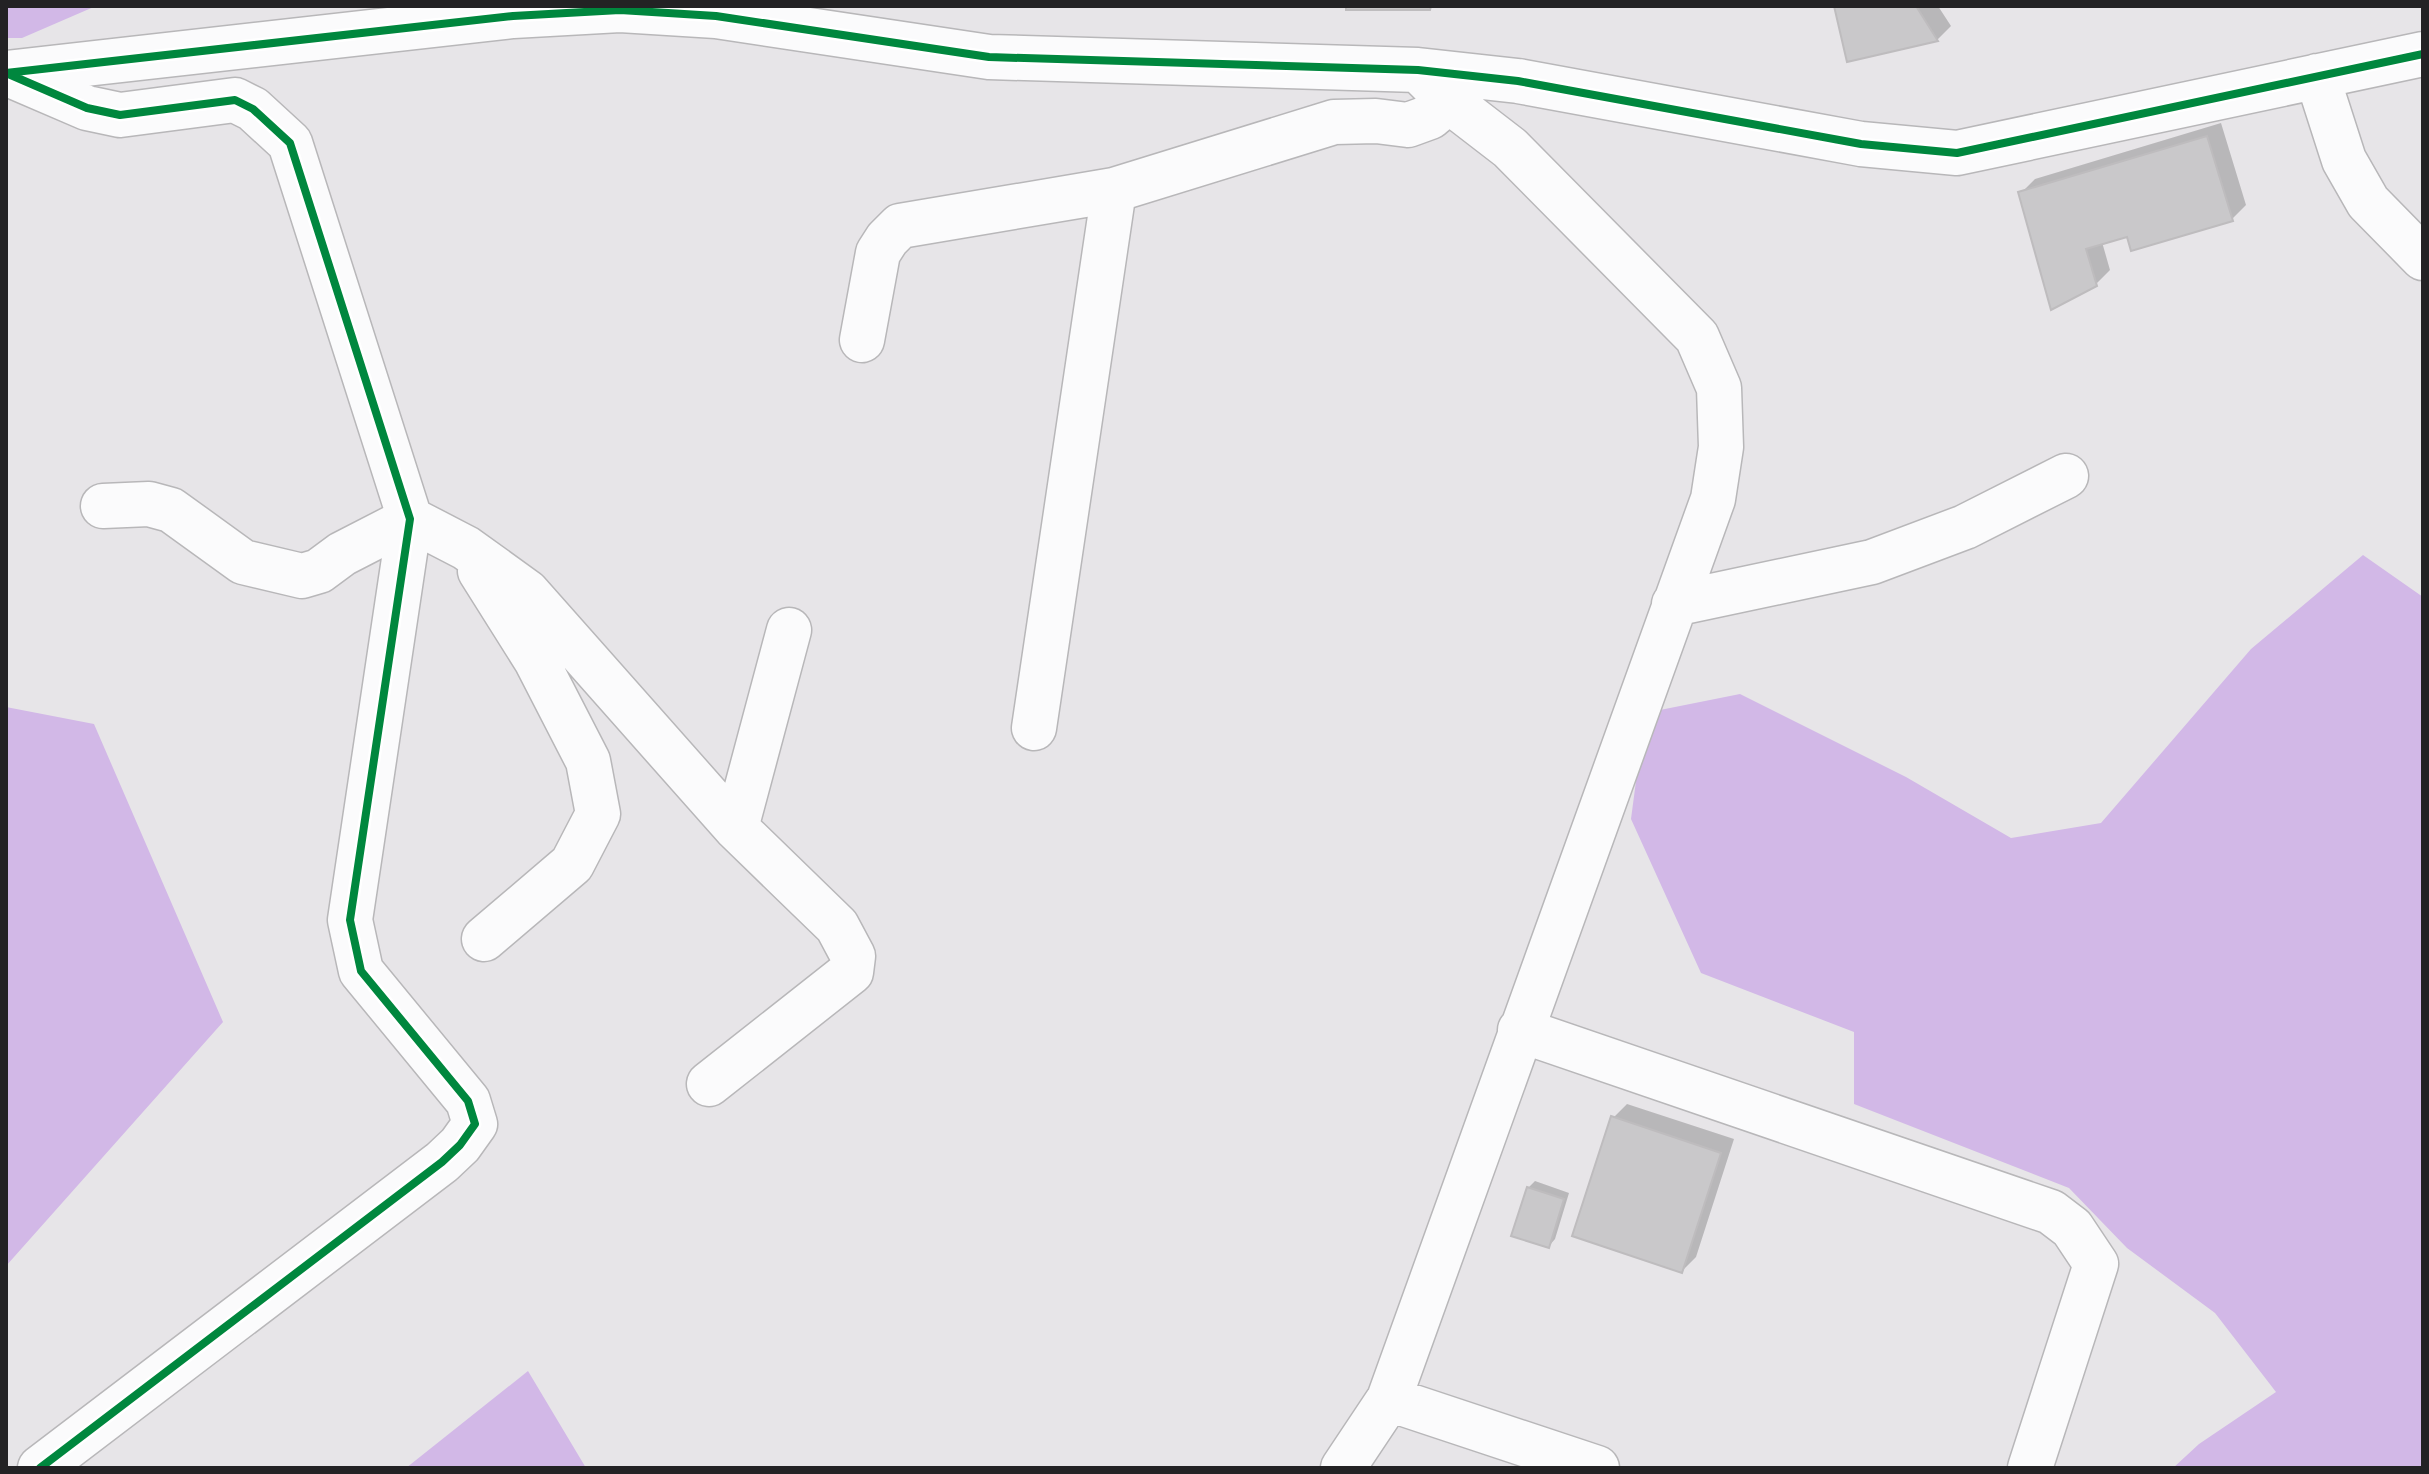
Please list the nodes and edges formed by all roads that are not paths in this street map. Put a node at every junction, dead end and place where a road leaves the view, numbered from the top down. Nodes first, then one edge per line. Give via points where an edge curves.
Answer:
1 (2423, 54) edge
2 (1418, 70) junction
3 (6, 73) edge
4 (2317, 76) junction
5 (1449, 101) junction
6 (1114, 190) junction
7 (2423, 258) edge
8 (862, 340) dead end
9 (2066, 476) dead end
10 (103, 506) dead end
11 (410, 519) junction
12 (466, 548) junction
13 (1674, 604) junction
14 (789, 630) dead end
15 (1034, 728) dead end
16 (736, 828) junction
17 (484, 939) dead end
18 (1520, 1030) junction
19 (709, 1084) dead end
20 (1389, 1399) junction
21 (40, 1468) edge
22 (1343, 1468) edge
23 (1597, 1468) edge
24 (2030, 1468) edge

1 - 4 street
2 - 3 street via 989,57 716,16 620,10 498,17
2 - 4 street via 1518,81 1861,144 1957,153
2 - 5 street
3 - 11 street via 87,108 120,115 235,100 290,143
4 - 7 street via 2344,160 2368,202
5 - 6 street via 1430,117 1408,125 1334,122
5 - 13 street via 1510,148 1697,337 1719,388 1721,447 1713,499
6 - 8 street via 900,226 878,253
6 - 15 street
9 - 13 street via 1965,527 1872,562
10 - 11 street via 149,504 171,510 243,562 302,576
11 - 12 street
11 - 21 street via 350,920 361,971 468,1101 475,1124 442,1162
12 - 16 street via 527,592
12 - 17 street via 536,660 588,761 598,814 572,864
13 - 18 street
14 - 16 street
16 - 19 street via 837,926 853,956 851,972
18 - 20 street
18 - 24 street via 2051,1212 2072,1228 2096,1264
20 - 22 street
20 - 23 street

